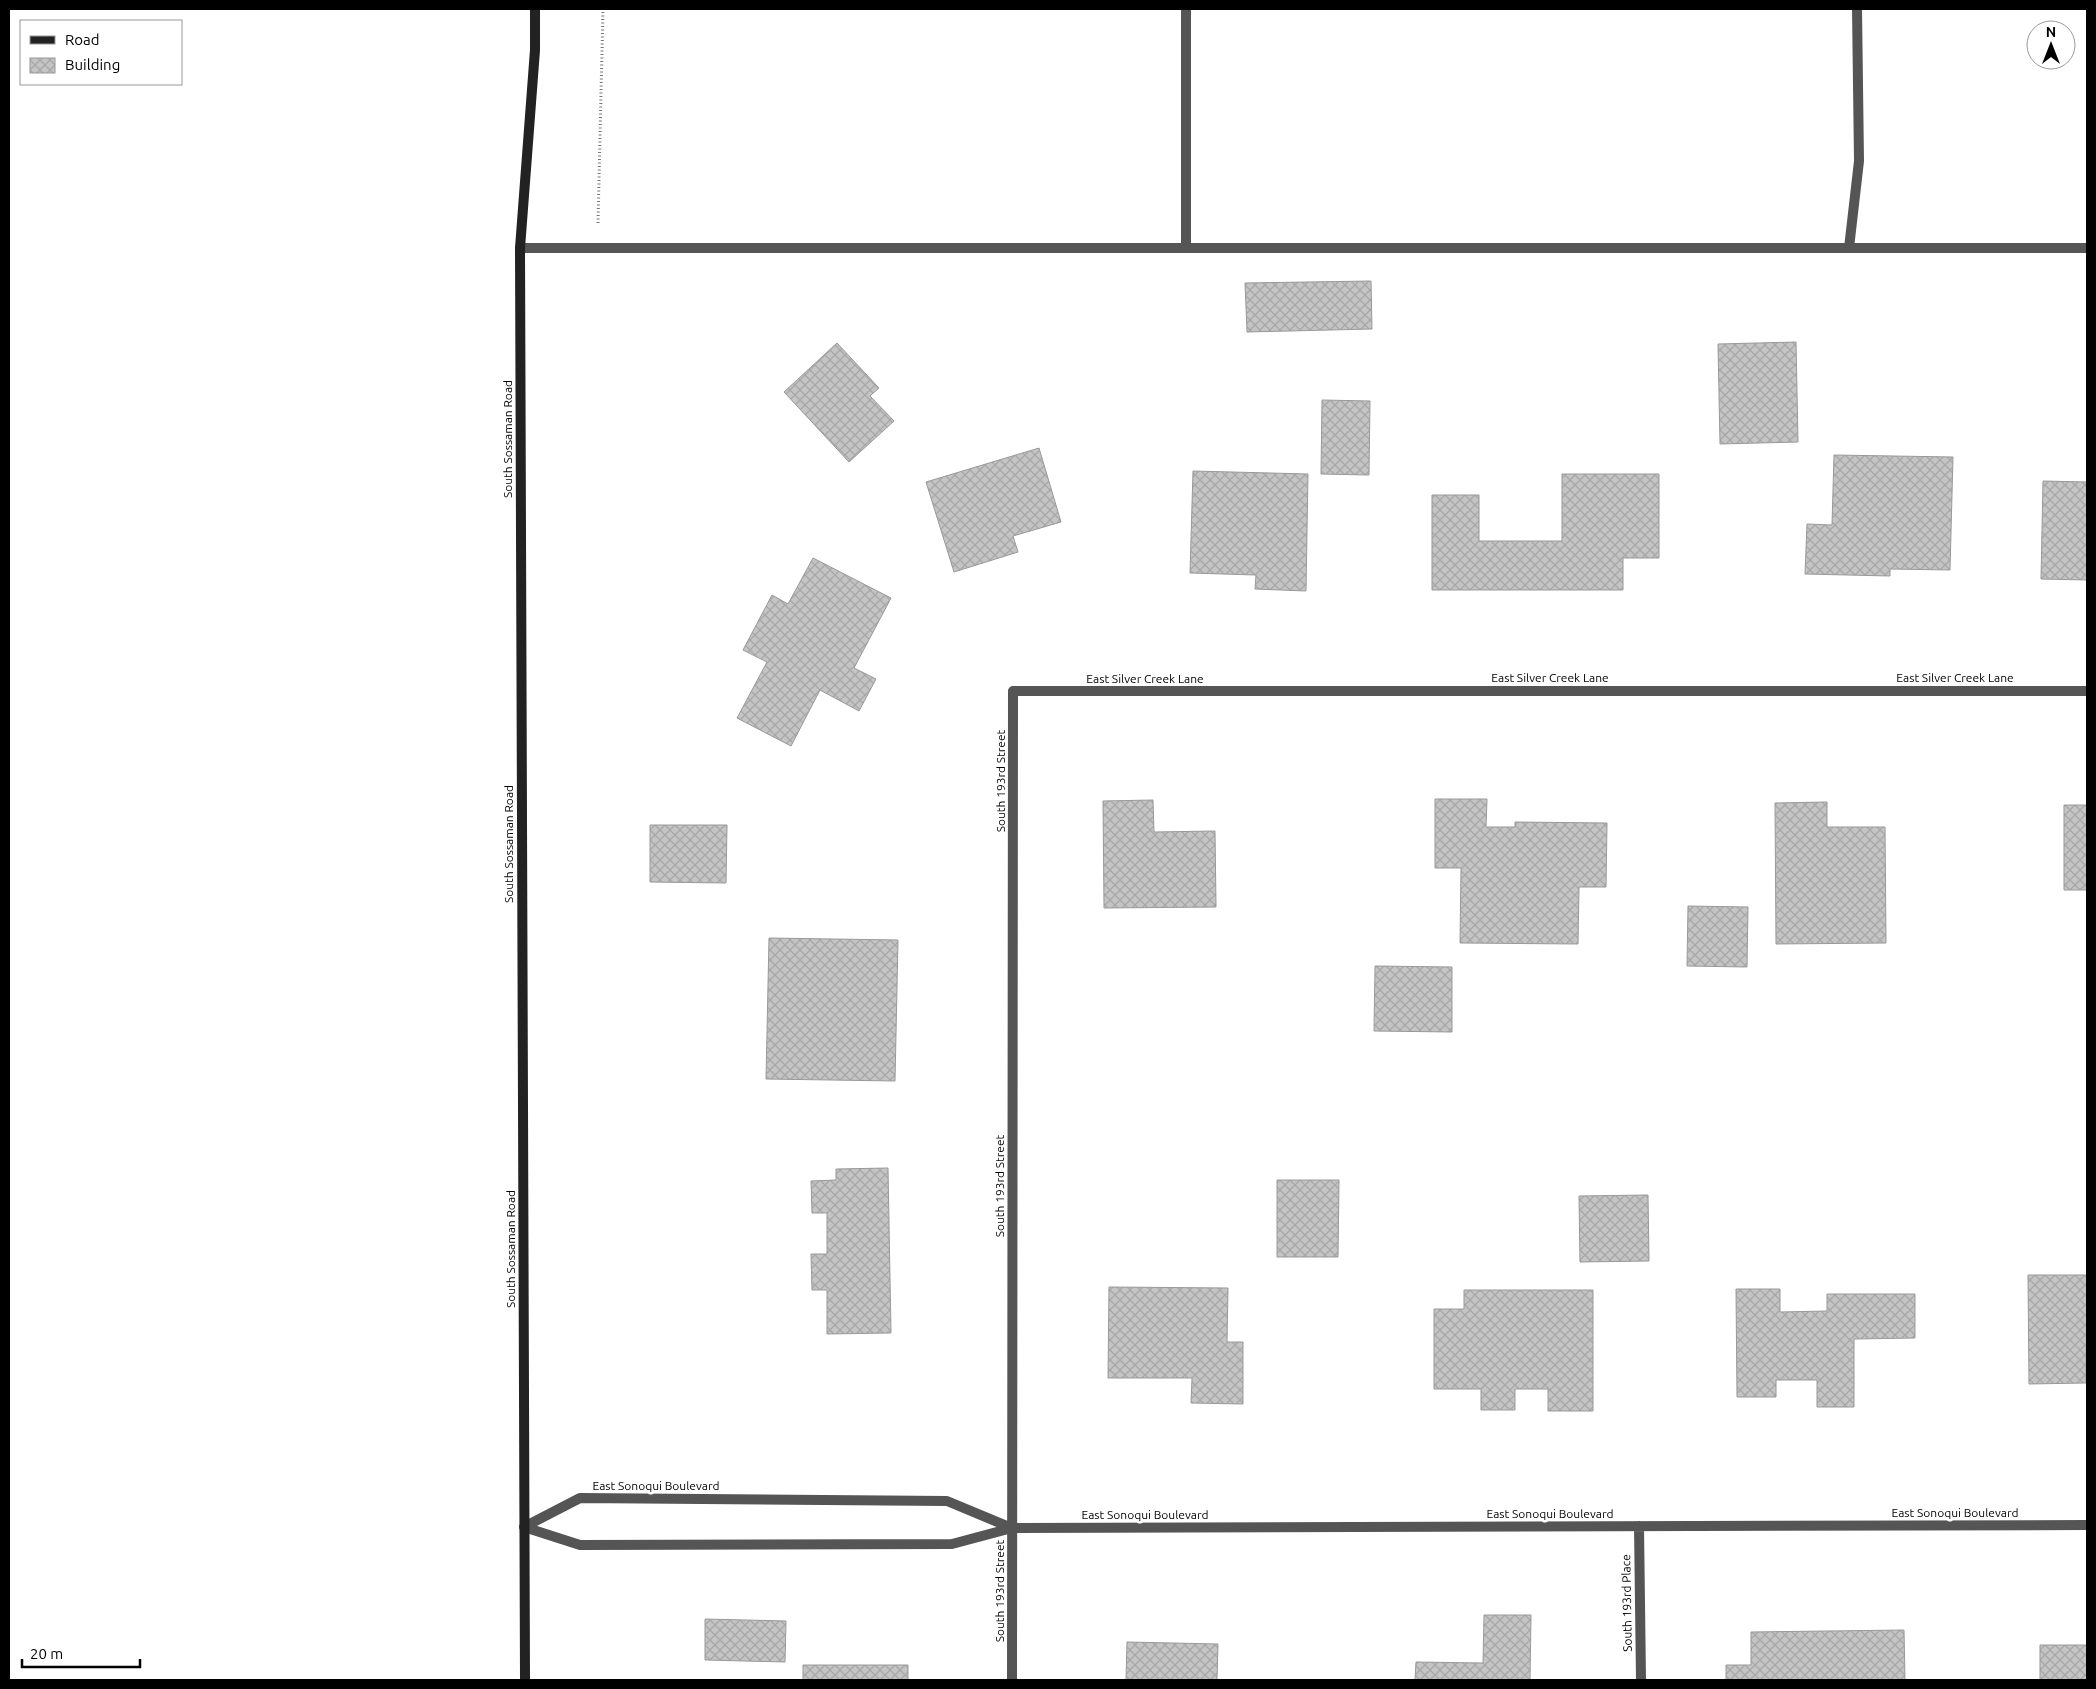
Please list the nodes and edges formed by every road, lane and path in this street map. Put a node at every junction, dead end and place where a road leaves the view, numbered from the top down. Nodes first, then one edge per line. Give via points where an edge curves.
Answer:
1 (535, 9) edge
2 (603, 9) edge
3 (1186, 9) edge
4 (1857, 9) edge
5 (520, 248) junction
6 (598, 248) junction
7 (1186, 248) junction
8 (1849, 248) junction
9 (2087, 248) edge
10 (1013, 691) joint
11 (2087, 691) edge
12 (2087, 1525) edge
13 (1639, 1526) junction
14 (524, 1528) junction
15 (1012, 1528) junction
16 (525, 1680) edge
17 (1012, 1680) edge
18 (1641, 1680) edge

1 - 5 main road, South Sossaman Road via 535,50
2 - 6 path
3 - 7 street
4 - 8 street via 1858,161
5 - 6 street
5 - 14 main road, South Sossaman Road
6 - 7 street
7 - 8 street
8 - 9 street
10 - 11 street, East Silver Creek Lane
10 - 15 street, South 193rd Street
12 - 13 street, East Sonoqui Boulevard
13 - 15 street, East Sonoqui Boulevard
13 - 18 street, South 193rd Place
14 - 15 street, East Sonoqui Boulevard via 580,1545 952,1544
14 - 15 street, East Sonoqui Boulevard via 580,1498 947,1501
14 - 16 main road, South Sossaman Road
15 - 17 street, South 193rd Street

